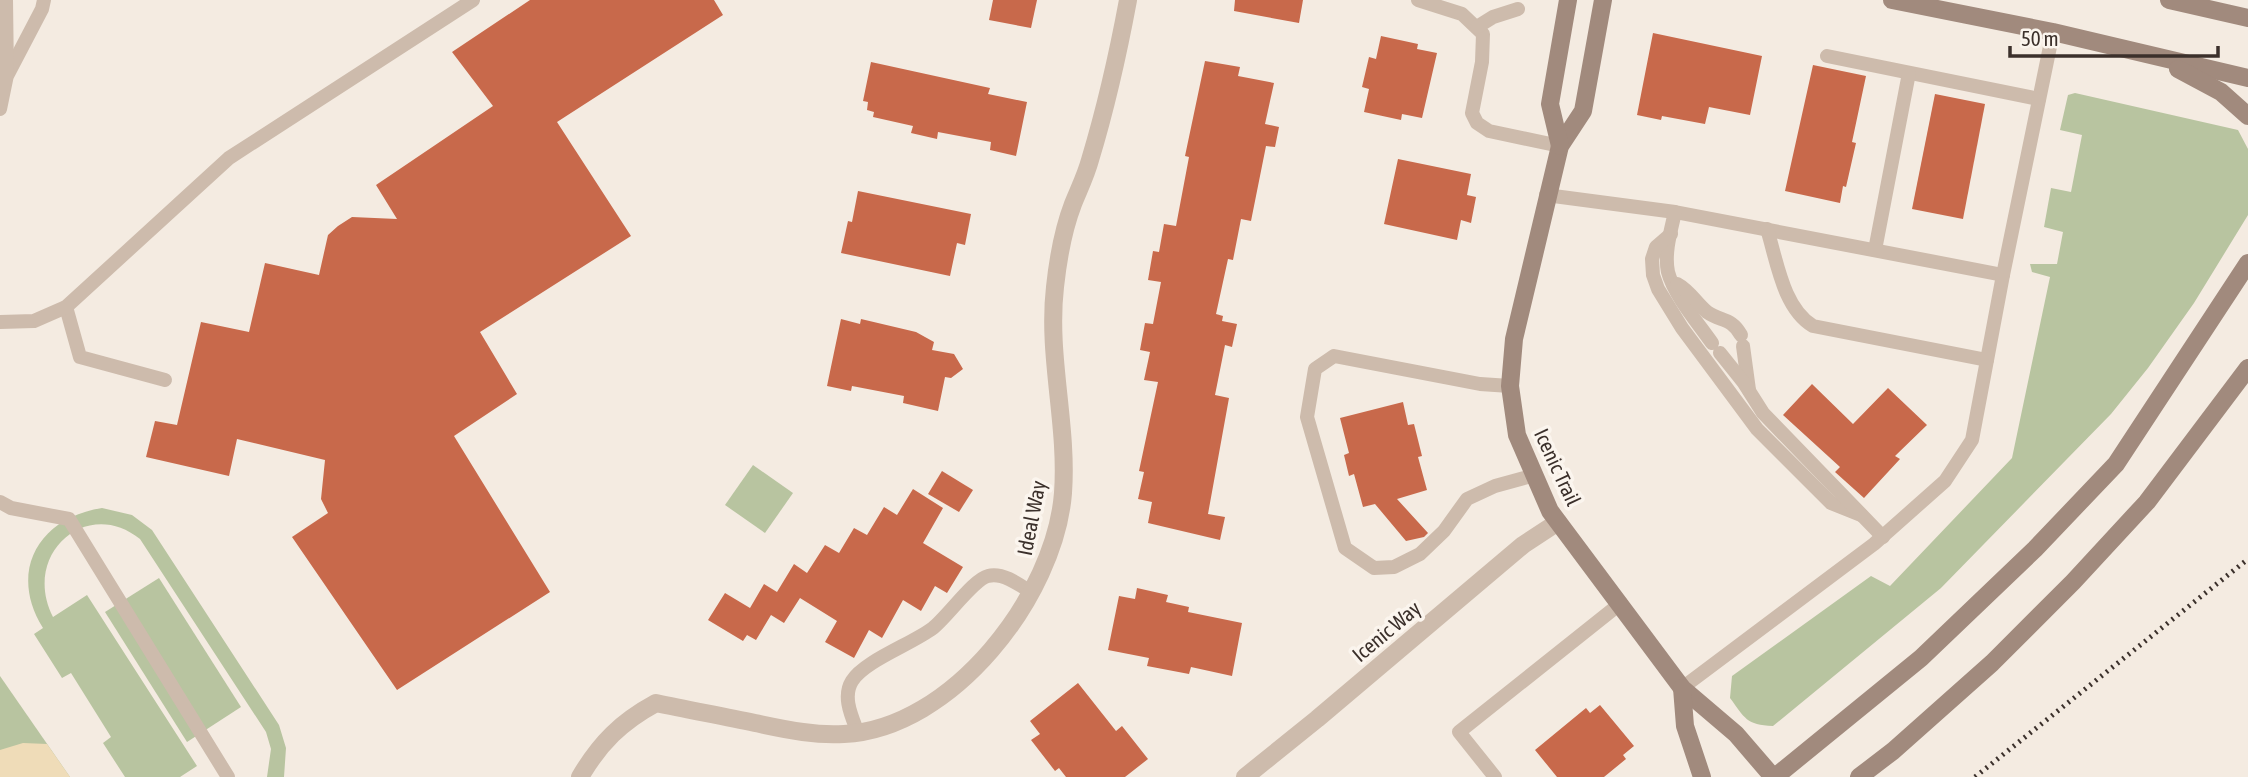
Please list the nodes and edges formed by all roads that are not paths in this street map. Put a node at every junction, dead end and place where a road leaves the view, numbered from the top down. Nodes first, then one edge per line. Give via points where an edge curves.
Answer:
1 (6, 0) edge
2 (44, 0) edge
3 (473, 0) edge
4 (1128, 0) edge
5 (1418, 0) edge
6 (1568, 0) edge
7 (1604, 0) edge
8 (1892, 0) edge
9 (2169, 0) edge
10 (1518, 9) dead end
11 (2248, 18) edge
12 (1476, 27) junction
13 (2053, 32) junction
14 (1827, 56) dead end
15 (2153, 56) junction
16 (1909, 73) junction
17 (7, 75) junction
18 (2248, 78) edge
19 (2039, 99) junction
20 (0, 109) edge
21 (2248, 116) edge
22 (1560, 146) junction
23 (1546, 195) junction
24 (1675, 212) junction
25 (1767, 229) junction
26 (1671, 234) junction
27 (1875, 250) junction
28 (2248, 263) edge
29 (2003, 275) junction
30 (1672, 282) junction
31 (66, 307) junction
32 (0, 321) edge
33 (1987, 360) junction
34 (2248, 368) edge
35 (165, 380) dead end
36 (1510, 386) junction
37 (1749, 393) junction
38 (1535, 475) junction
39 (0, 502) edge
40 (1861, 515) junction
41 (1558, 522) junction
42 (1882, 537) junction
43 (1032, 593) junction
44 (1621, 603) junction
45 (1682, 688) junction
46 (858, 733) junction
47 (228, 777) edge
48 (580, 777) edge
49 (1245, 777) edge
50 (1495, 777) edge
51 (1702, 777) edge
52 (1774, 777) edge
53 (1859, 777) edge

1 - 17 lane
2 - 17 lane
3 - 31 lane via 229,158
4 - 43 street, Ideal Way via 1105,107 1058,261 1053,313 1063,494 1053,545
5 - 12 lane via 1462,14
6 - 22 main road, Icenic Trail via 1550,104
7 - 22 main road, Icenic Trail via 1583,111
8 - 13 main road
9 - 11 main road
10 - 12 lane
12 - 22 lane via 1483,34 1472,113 1477,123 1489,131
13 - 15 main road
13 - 19 lane
14 - 16 lane
15 - 18 main road
15 - 21 main road via 2221,92
16 - 19 lane
16 - 27 lane
17 - 20 lane
19 - 29 lane
22 - 23 main road, Icenic Trail
23 - 24 lane
23 - 36 main road, Icenic Trail via 1514,339
24 - 25 lane
24 - 26 lane
25 - 27 lane
25 - 33 lane via 1784,286 1796,310 1813,326
26 - 30 lane via 1667,253
26 - 40 lane via 1656,247 1653,275 1690,340 1757,429 1832,503
27 - 29 lane
28 - 52 main road via 2116,464 1920,658
29 - 33 lane
30 - 37 lane
30 - 37 lane via 1711,314 1734,325 1742,341
31 - 32 lane via 34,321
31 - 35 lane via 80,357
33 - 42 lane via 1972,440 1945,481
34 - 53 main road via 2147,502 2073,582 1992,663
36 - 38 main road, Icenic Trail via 1517,436
36 - 38 lane via 1334,356 1314,369 1307,417 1345,548 1374,568 1394,567 1420,554 1444,531 1466,499
37 - 40 lane
38 - 41 main road, Icenic Trail
39 - 47 lane via 69,519
40 - 42 lane
41 - 44 main road, Icenic Trail
41 - 49 street, Icenic Way via 1523,545
42 - 45 lane
43 - 46 street, Ideal Way via 1012,625 946,693 902,720
43 - 46 lane via 1008,578 991,575 979,579 932,629 862,669 848,693
44 - 45 main road, Icenic Trail
44 - 50 lane via 1459,732
45 - 51 main road via 1685,726
45 - 52 main road, Icenic Trail via 1736,734
46 - 48 street, Ideal Way via 800,732 656,703 630,718 596,751

